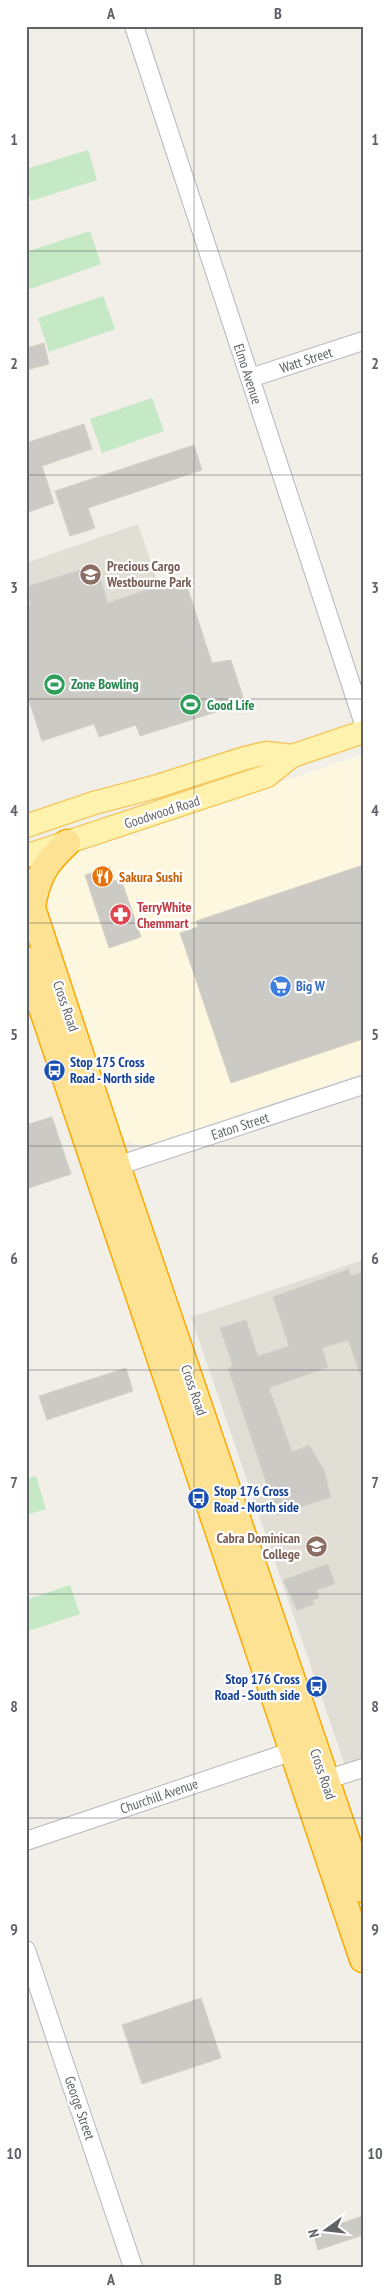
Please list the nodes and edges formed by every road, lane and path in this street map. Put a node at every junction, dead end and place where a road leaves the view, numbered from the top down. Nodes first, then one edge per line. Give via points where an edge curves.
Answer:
1 (134, 26) edge
2 (363, 341) edge
3 (250, 378) junction
4 (363, 721) edge
5 (363, 732) edge
6 (292, 756) junction
7 (31, 821) edge
8 (67, 843) junction
9 (26, 856) edge
10 (29, 898) edge
11 (26, 960) edge
12 (363, 1085) edge
13 (108, 1169) junction
14 (303, 1748) junction
15 (363, 1768) edge
16 (326, 1780) junction
17 (26, 1841) edge
18 (363, 1889) edge
19 (26, 1950) edge
20 (363, 1959) edge
21 (133, 2267) edge

1 - 3 street, Elmo Avenue
2 - 3 street, Watt Street
3 - 4 street, Elmo Avenue
5 - 6 main road, Goodwood Road
6 - 7 main road, Goodwood Road via 266,753
6 - 8 main road, Goodwood Road via 267,776
8 - 9 main road, Goodwood Road
8 - 10 highway via 44,866
10 - 13 highway, Cross Road
11 - 13 highway, Cross Road
12 - 13 street, Eaton Street
13 - 14 highway, Cross Road
14 - 16 highway, Cross Road
14 - 17 street, Churchill Avenue
14 - 20 highway, Cross Road
15 - 16 street
16 - 18 highway, Cross Road
19 - 21 street, George Street

